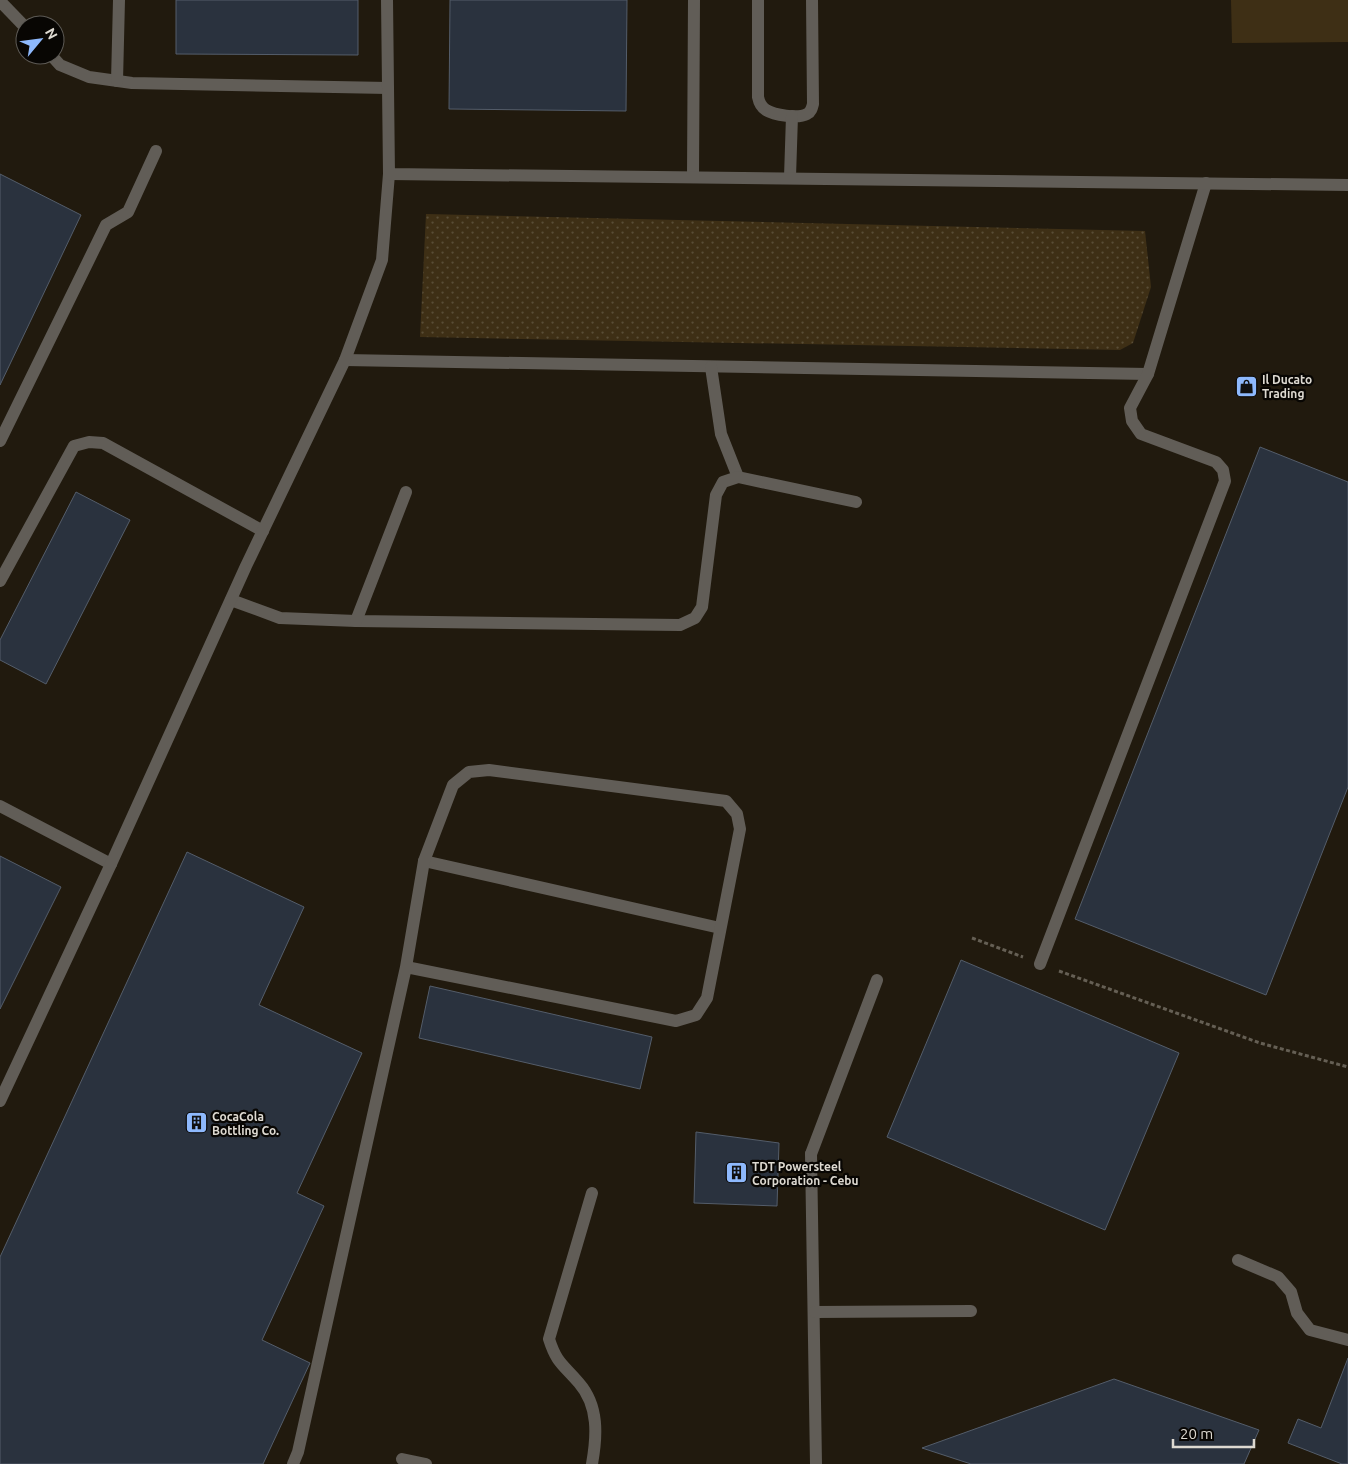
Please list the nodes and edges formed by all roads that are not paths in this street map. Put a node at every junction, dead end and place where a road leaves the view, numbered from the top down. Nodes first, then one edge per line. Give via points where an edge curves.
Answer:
1 (0, 0) edge
2 (119, 0) edge
3 (387, 0) edge
4 (694, 0) edge
5 (758, 0) edge
6 (812, 0) edge
7 (15, 17) edge
8 (60, 65) edge
9 (117, 81) junction
10 (388, 88) junction
11 (792, 116) junction
12 (156, 151) dead end
13 (389, 174) junction
14 (693, 176) junction
15 (790, 177) junction
16 (1206, 183) junction
17 (1348, 185) edge
18 (345, 360) junction
19 (711, 367) junction
20 (1148, 374) junction
21 (0, 441) edge
22 (738, 477) junction
23 (406, 492) dead end
24 (856, 502) dead end
25 (263, 531) junction
26 (0, 580) edge
27 (230, 600) junction
28 (356, 621) junction
29 (0, 806) edge
30 (424, 861) junction
31 (111, 864) junction
32 (720, 928) junction
33 (1040, 964) road end
34 (406, 967) junction
35 (877, 980) dead end
36 (0, 1101) edge
37 (592, 1193) dead end
38 (1238, 1260) dead end
39 (971, 1311) dead end
40 (815, 1312) junction
41 (1348, 1340) edge
42 (402, 1459) dead end
43 (293, 1464) edge
44 (426, 1464) edge
45 (592, 1464) edge
46 (816, 1464) edge

1 - 7 street
2 - 9 street
3 - 10 street
4 - 14 street
5 - 11 street via 760,105 767,111
6 - 11 street via 813,104 805,115
8 - 9 street via 89,77
9 - 10 street
10 - 13 street
11 - 15 street
12 - 21 street via 128,212 106,225
13 - 14 street
13 - 18 street via 382,260
14 - 15 street
15 - 16 street
16 - 17 street
16 - 20 street
18 - 19 street
18 - 25 street
19 - 20 street
19 - 22 street via 721,434
20 - 33 street via 1130,408 1132,421 1141,434 1216,462 1223,470 1225,482
22 - 24 street
22 - 28 street via 723,482 716,494 702,607 694,618 680,625
23 - 28 street
25 - 26 street via 103,443 89,442 74,446
25 - 27 street
27 - 28 street via 280,618
27 - 31 street
29 - 31 street
30 - 32 street
30 - 32 street via 453,785 469,772 489,770 726,801 736,814 740,829
30 - 34 street
31 - 36 street
32 - 34 street via 707,998 696,1015 676,1021
34 - 43 street
35 - 40 street via 811,1154
37 - 45 street via 549,1339 555,1358 580,1384 593,1407 596,1437
38 - 41 street via 1278,1276 1292,1292 1297,1313 1310,1330
39 - 40 street
40 - 46 street
42 - 44 street

